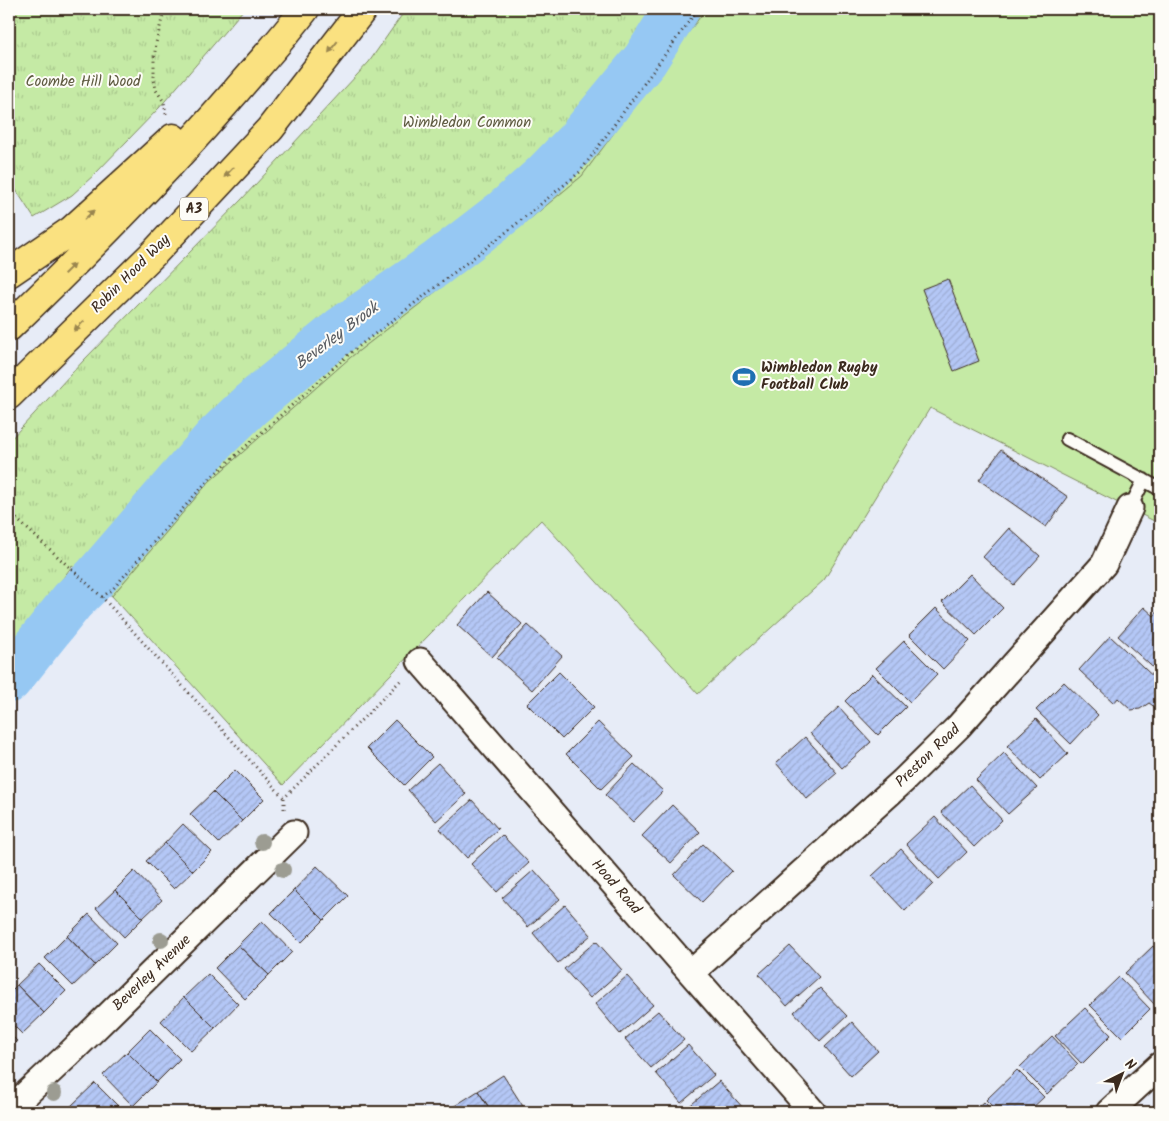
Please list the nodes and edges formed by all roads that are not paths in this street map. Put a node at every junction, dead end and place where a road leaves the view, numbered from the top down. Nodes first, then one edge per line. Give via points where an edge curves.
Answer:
1 (305, 9) edge
2 (363, 9) edge
3 (286, 34) junction
4 (13, 268) edge
5 (9, 327) edge
6 (9, 395) edge
7 (1067, 439) dead end
8 (1144, 480) junction
9 (1160, 488) edge
10 (1130, 508) joint
11 (420, 661) road end
12 (294, 833) dead end
13 (691, 973) junction
14 (1160, 1065) edge
15 (9, 1110) edge
16 (813, 1112) edge
17 (1109, 1112) edge

1 - 3 highway
2 -> 6 highway, Robin Hood Way / A3 via 270,129 156,251
4 -> 3 highway via 72,230
5 -> 3 highway via 122,216
7 - 8 lane
8 - 9 lane
8 - 10 lane
10 - 13 street, Preston Road via 1104,564 958,727
11 - 13 street, Hood Road
12 - 15 street, Beverley Avenue
13 - 16 street, Hood Road
14 - 17 street

